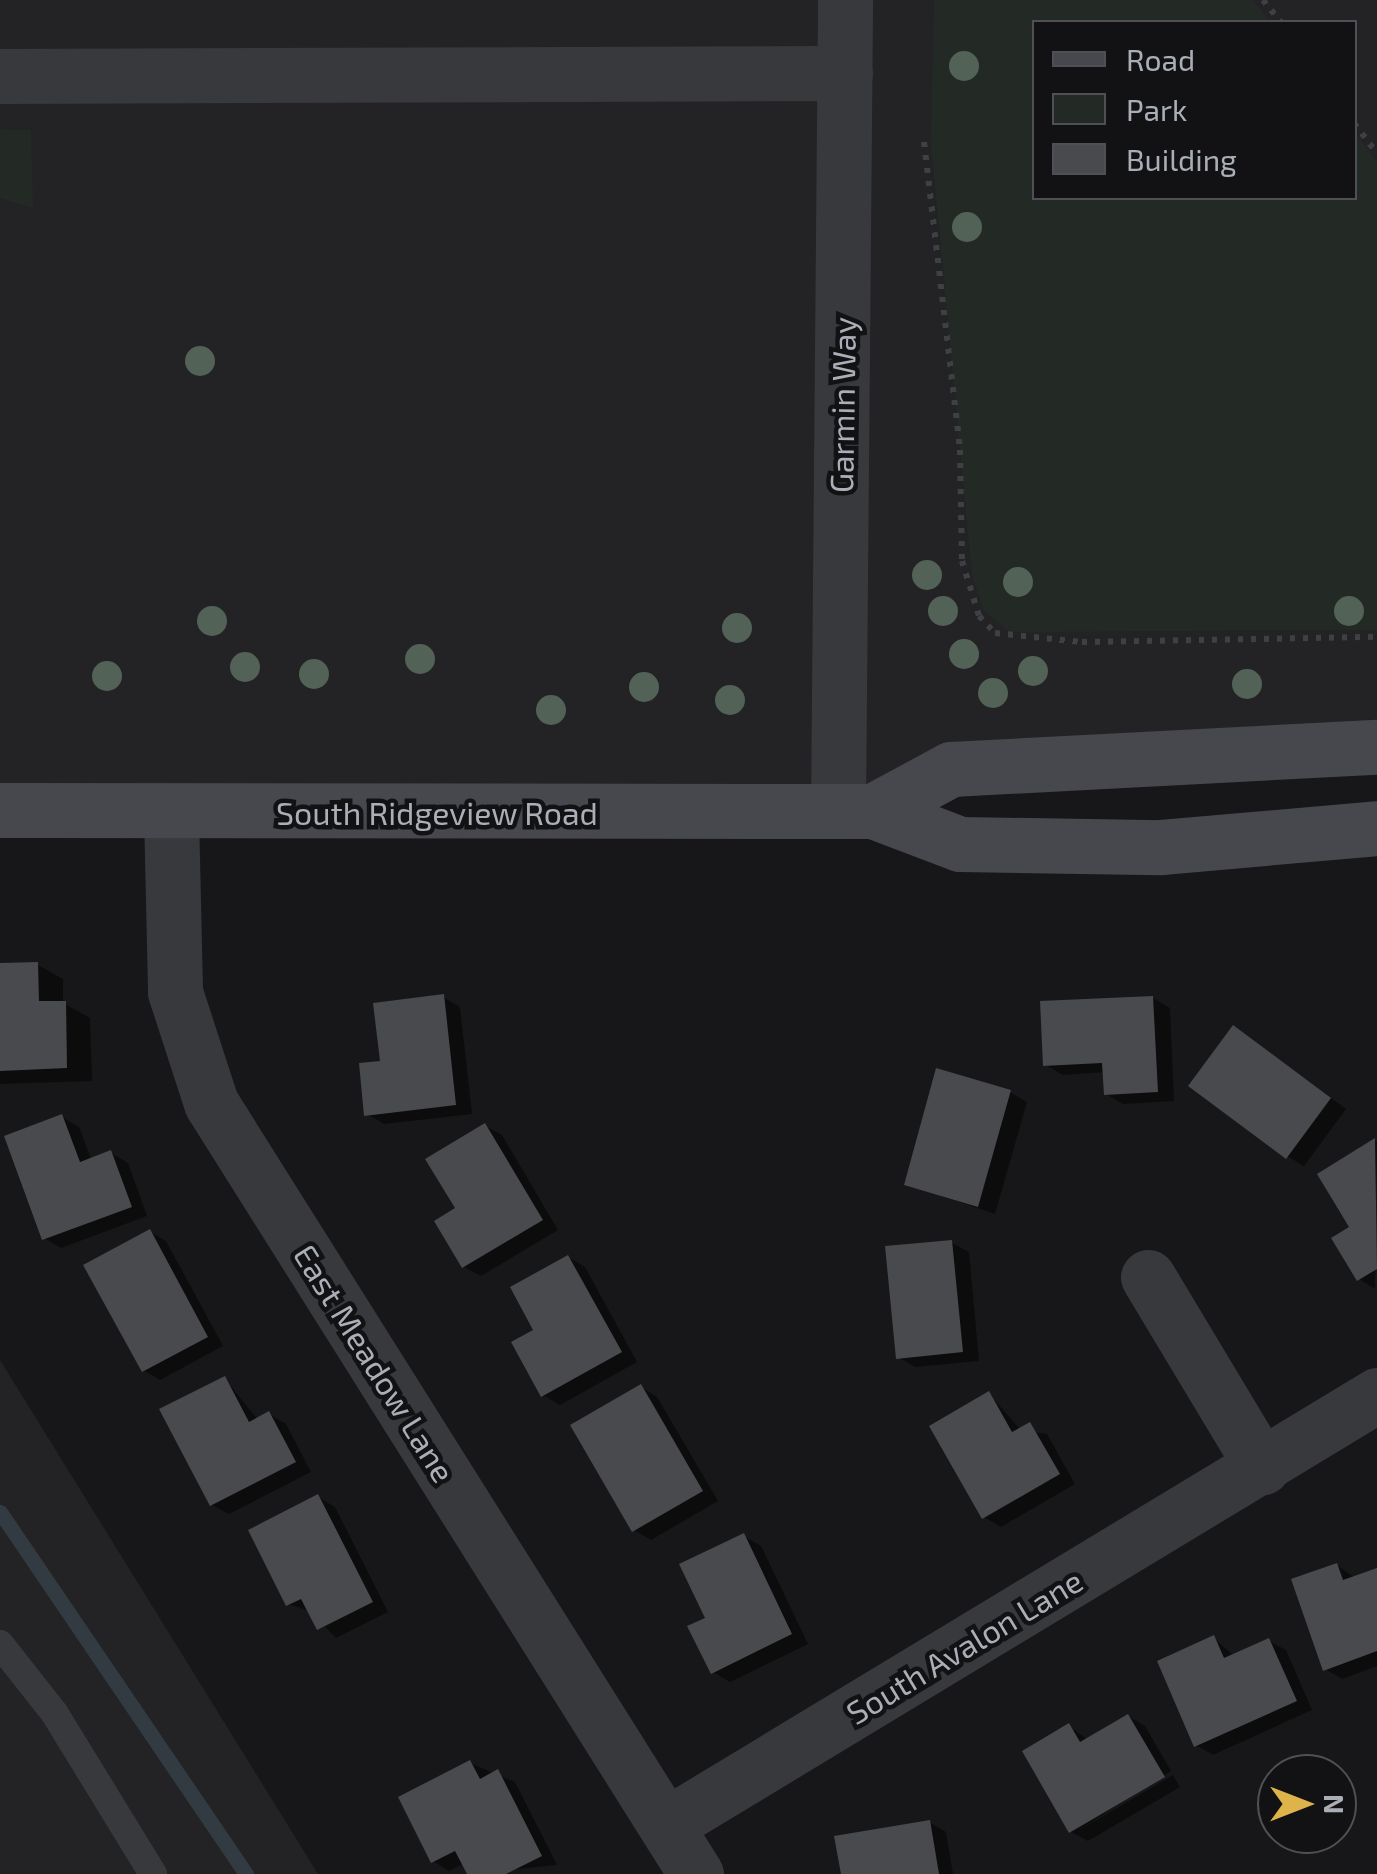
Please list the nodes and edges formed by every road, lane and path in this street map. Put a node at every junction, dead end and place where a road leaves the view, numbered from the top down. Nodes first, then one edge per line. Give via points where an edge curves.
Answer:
1 (846, 0) edge
2 (1263, 0) edge
3 (1279, 20) edge
4 (845, 73) junction
5 (0, 76) edge
6 (1357, 126) edge
7 (924, 142) dead end
8 (1377, 154) edge
9 (1377, 637) edge
10 (1377, 747) edge
11 (0, 810) edge
12 (855, 810) junction
13 (172, 813) junction
14 (1377, 828) edge
15 (1148, 1277) dead end
16 (1377, 1395) edge
17 (1262, 1467) junction
18 (0, 1644) edge
19 (666, 1825) junction
20 (153, 1874) edge
21 (696, 1874) edge

1 - 4 street, Garmin Way
2 - 3 path
4 - 5 street
4 - 12 street, Garmin Way
6 - 8 path
7 - 9 path via 960,450 962,561 979,616 995,633 1082,642
10 - 12 main road, South Ridgeview Road via 952,769
11 - 13 main road, South Ridgeview Road
12 - 13 main road, South Ridgeview Road
12 - 14 main road, South Ridgeview Road via 960,844 1161,847
13 - 19 street, East Meadow Lane via 176,992 211,1103
15 - 17 street
16 - 17 street, South Avalon Lane
17 - 19 street, South Avalon Lane
18 - 20 lane via 55,1714
19 - 21 street, East Meadow Lane

